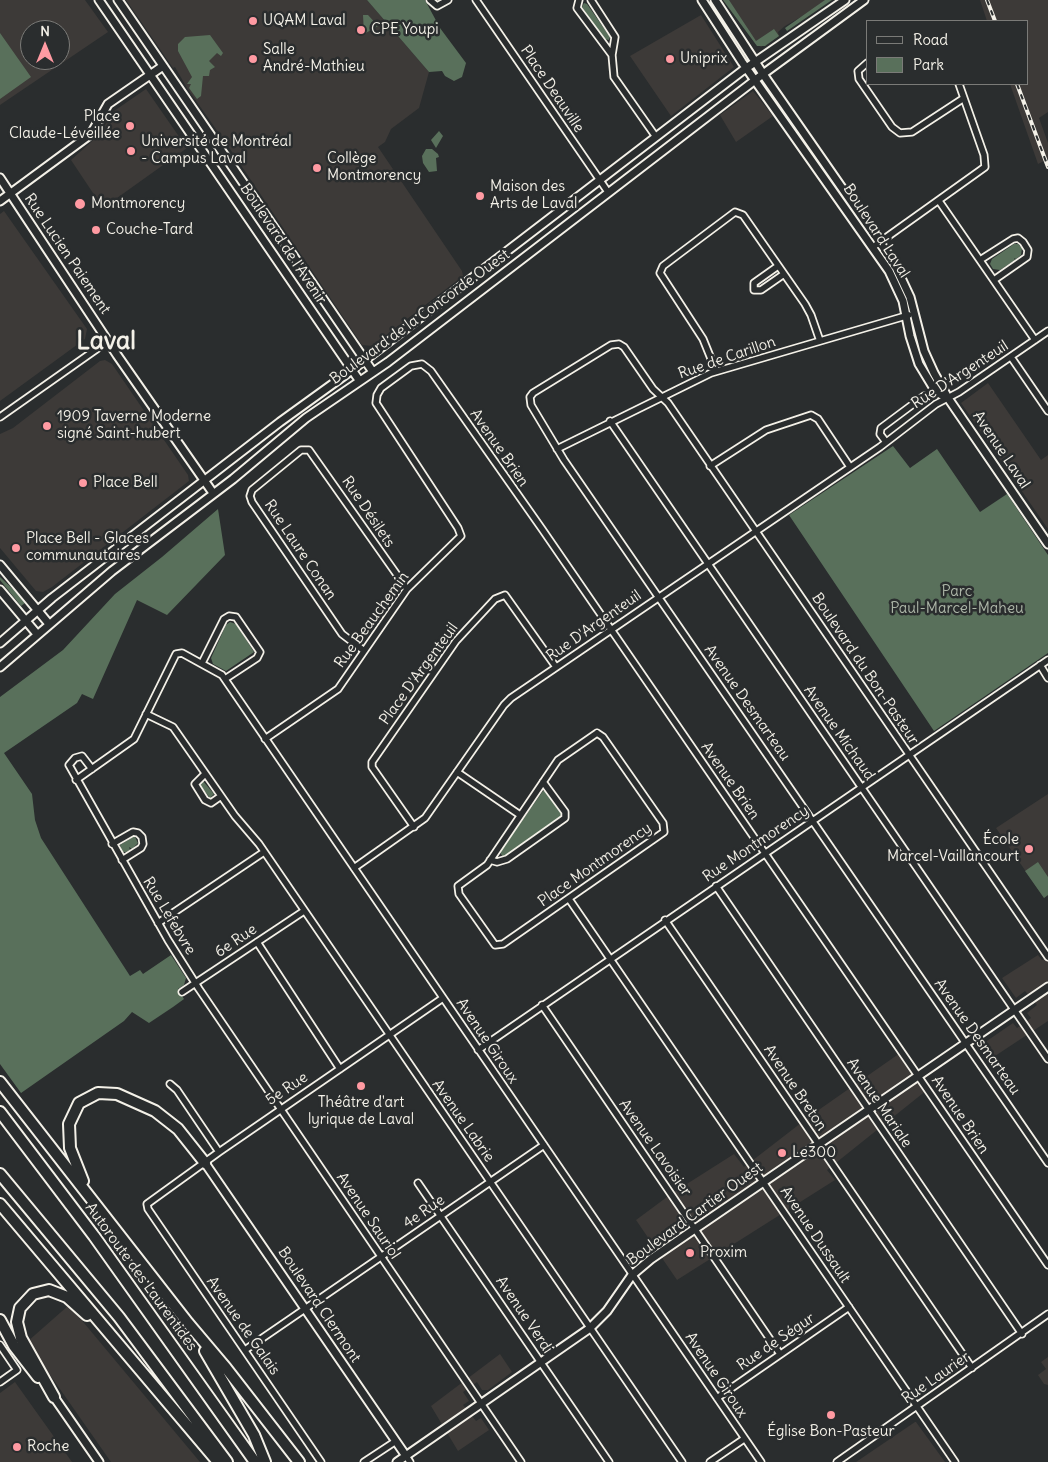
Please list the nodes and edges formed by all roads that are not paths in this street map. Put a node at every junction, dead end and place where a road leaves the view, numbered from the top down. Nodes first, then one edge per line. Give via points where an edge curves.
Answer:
1 (99, 0) edge
2 (118, 0) edge
3 (430, 0) edge
4 (448, 0) edge
5 (476, 0) edge
6 (579, 0) edge
7 (591, 0) edge
8 (702, 0) edge
9 (715, 0) edge
10 (845, 0) edge
11 (864, 0) edge
12 (612, 55) junction
13 (756, 63) junction
14 (866, 64) edge
15 (163, 66) junction
16 (747, 68) junction
17 (150, 74) junction
18 (762, 74) junction
19 (756, 80) junction
20 (959, 85) edge
21 (964, 98) junction
22 (656, 137) junction
23 (0, 178) edge
24 (600, 180) junction
25 (608, 192) junction
26 (10, 194) junction
27 (0, 201) edge
28 (939, 201) junction
29 (879, 242) junction
30 (873, 247) junction
31 (980, 260) junction
32 (778, 266) junction
33 (784, 274) junction
34 (994, 280) junction
35 (915, 314) junction
36 (907, 316) junction
37 (1048, 331) edge
38 (1035, 340) junction
39 (108, 341) junction
40 (820, 341) junction
41 (1011, 357) junction
42 (364, 360) junction
43 (352, 370) junction
44 (373, 372) junction
45 (716, 372) junction
46 (360, 380) junction
47 (660, 396) junction
48 (924, 396) dead end
49 (376, 398) joint
50 (948, 398) junction
51 (1048, 411) edge
52 (0, 417) edge
53 (610, 421) junction
54 (886, 442) junction
55 (308, 449) joint
56 (557, 449) junction
57 (710, 466) junction
58 (850, 467) junction
59 (204, 480) junction
60 (213, 493) junction
61 (755, 531) junction
62 (1048, 544) edge
63 (0, 564) edge
64 (707, 564) junction
65 (407, 589) junction
66 (0, 590) edge
67 (658, 597) junction
68 (38, 610) junction
69 (26, 621) junction
70 (49, 624) junction
71 (611, 630) junction
72 (37, 634) junction
73 (0, 643) edge
74 (363, 650) junction
75 (1048, 660) edge
76 (202, 663) junction
77 (1040, 665) junction
78 (0, 667) edge
79 (556, 667) junction
80 (1048, 678) edge
81 (225, 679) junction
82 (146, 714) junction
83 (265, 739) junction
84 (909, 755) junction
85 (92, 768) junction
86 (457, 772) junction
87 (205, 774) junction
88 (76, 780) junction
89 (543, 782) junction
90 (861, 788) junction
91 (221, 796) junction
92 (520, 815) junction
93 (813, 820) junction
94 (414, 826) junction
95 (112, 844) junction
96 (264, 852) junction
97 (765, 853) junction
98 (122, 860) junction
99 (490, 860) junction
100 (354, 868) junction
101 (716, 886) junction
102 (569, 899) junction
103 (304, 911) junction
104 (666, 920) junction
105 (158, 923) junction
106 (257, 942) junction
107 (1048, 957) edge
108 (610, 958) junction
109 (195, 984) junction
110 (1048, 987) edge
111 (182, 992) dead end
112 (443, 998) junction
113 (542, 1006) junction
114 (1014, 1010) junction
115 (388, 1035) junction
116 (966, 1043) junction
117 (478, 1050) junction
118 (1048, 1059) edge
119 (340, 1069) junction
120 (918, 1076) junction
121 (0, 1082) edge
122 (170, 1084) dead end
123 (280, 1109) junction
124 (869, 1110) junction
125 (0, 1112) edge
126 (819, 1144) junction
127 (544, 1145) junction
128 (219, 1152) junction
129 (205, 1163) junction
130 (1048, 1163) edge
131 (0, 1174) edge
132 (489, 1182) junction
133 (764, 1182) junction
134 (418, 1183) dead end
135 (87, 1191) junction
136 (147, 1202) joint
137 (0, 1204) edge
138 (440, 1216) junction
139 (695, 1229) junction
140 (380, 1257) junction
141 (1048, 1266) edge
142 (632, 1275) junction
143 (849, 1307) junction
144 (305, 1309) junction
145 (1048, 1314) edge
146 (0, 1320) edge
147 (188, 1323) junction
148 (590, 1328) junction
149 (1022, 1334) junction
150 (0, 1345) edge
151 (245, 1350) junction
152 (125, 1352) junction
153 (780, 1354) junction
154 (541, 1363) junction
155 (972, 1368) junction
156 (0, 1382) edge
157 (54, 1397) junction
158 (717, 1398) junction
159 (482, 1404) junction
160 (917, 1407) junction
161 (744, 1439) junction
162 (396, 1441) junction
163 (408, 1459) edge
164 (99, 1462) edge
165 (218, 1462) edge
166 (227, 1462) edge
167 (255, 1462) edge
168 (266, 1462) edge
169 (299, 1462) edge
170 (321, 1462) edge
171 (364, 1462) edge
172 (397, 1462) edge
173 (522, 1462) edge
174 (609, 1462) edge
175 (682, 1462) edge
176 (710, 1462) edge
177 (761, 1462) edge
178 (837, 1462) edge
179 (955, 1462) edge

1 - 17 street, Boulevard de l'Avenir
2 - 15 street, Boulevard de l'Avenir
3 - 4 street via 436,6
5 - 24 street, Place Deauville
6 - 12 street via 577,8
7 - 12 street via 615,37
8 - 16 street, Boulevard Laval
9 - 13 street, Boulevard Laval
10 - 13 street, Boulevard de la Concorde Ouest
11 - 18 street, Boulevard de la Concorde Ouest
12 - 22 street via 614,77
13 - 16 street, Boulevard de la Concorde Ouest
13 - 18 street, Boulevard Laval
14 - 21 street via 858,71 859,79 892,127 900,133 912,132
15 - 17 street
15 - 42 street, Boulevard de l'Avenir
16 - 19 street, Boulevard Laval
16 - 22 street, Boulevard de la Concorde Ouest
17 - 26 street via 108,104 92,134
17 - 43 street, Boulevard de l'Avenir
18 - 19 street, Boulevard de la Concorde Ouest
18 - 29 street, Boulevard Laval
19 - 25 street, Boulevard de la Concorde Ouest
19 - 30 street, Boulevard Laval
20 - 21 street
21 - 28 street via 985,165
22 - 24 street, Boulevard de la Concorde Ouest
23 - 26 street, Rue Lucien Paiement
24 - 25 street, Place Deauville
24 - 42 street, Boulevard de la Concorde Ouest
25 - 44 street, Boulevard de la Concorde Ouest
26 - 27 street
26 - 39 street, Rue Lucien Paiement
28 - 29 street
28 - 31 street
29 - 30 street
29 - 35 street, Boulevard Laval via 903,279
30 - 36 street, Boulevard Laval via 894,280
31 - 34 street
31 - 34 street via 1013,239 1023,242 1028,256
32 - 33 street
32 - 33 street via 754,283 754,290 761,290
32 - 45 street via 743,216 736,212 660,269 660,276 703,339
33 - 40 street via 811,315
34 - 38 street
35 - 36 street, Rue de Carillon
35 - 50 street, Boulevard Laval via 928,360
36 - 40 street, Rue de Carillon
36 - 50 street, Boulevard Laval via 912,346 921,368 936,392
37 - 38 street, Rue D'Argenteuil
38 - 41 street, Rue D'Argenteuil
39 - 52 street
39 - 59 street, Rue Lucien Paiement
40 - 45 street, Rue de Carillon
41 - 50 street, Rue D'Argenteuil
41 - 51 street
42 - 43 street, Boulevard de la Concorde Ouest
42 - 44 street, Boulevard de l'Avenir
43 - 46 street, Boulevard de l'Avenir
43 - 59 street, Boulevard de la Concorde Ouest
44 - 46 street, Boulevard de la Concorde Ouest
45 - 47 street, Rue de Carillon
46 - 60 street, Boulevard de la Concorde Ouest via 306,418
47 - 53 street, Rue de Carillon
47 - 56 street, Avenue Desmarteau via 624,347 611,345 531,396 532,408
47 - 57 street, Boulevard du Bon-Pasteur
48 - 54 street, Rue D'Argenteuil via 882,428 880,434
49 - 65 street, Rue Beauchemin via 377,406 461,534
49 - 71 street, Avenue Brien via 380,389 411,366 418,363 427,367
50 - 54 street, Rue D'Argenteuil
50 - 62 street, Avenue Laval
53 - 56 street, Rue de Carillon
53 - 64 street, Avenue Michaud
54 - 58 street, Rue D'Argenteuil
55 - 65 street, Rue Désilets
55 - 74 street, Rue Laure Conan via 301,450 255,487 250,498 342,634
56 - 67 street, Avenue Desmarteau
57 - 58 street via 766,430 810,415 818,419
57 - 61 street, Boulevard du Bon-Pasteur
58 - 61 street, Rue D'Argenteuil
59 - 60 street, Rue Lucien Paiement
59 - 68 street, Boulevard de la Concorde Ouest
60 - 70 street, Boulevard de la Concorde Ouest
61 - 64 street, Rue D'Argenteuil
61 - 84 street, Boulevard du Bon-Pasteur
63 - 68 street
64 - 67 street, Rue D'Argenteuil
64 - 90 street, Avenue Michaud
65 - 74 street, Rue Beauchemin
66 - 69 street
67 - 71 street, Rue D'Argenteuil
67 - 93 street, Avenue Desmarteau
68 - 69 street, Boulevard de la Concorde Ouest
68 - 70 street
69 - 72 street
69 - 73 street, Boulevard de la Concorde Ouest
70 - 72 street, Boulevard de la Concorde Ouest
71 - 79 street, Rue D'Argenteuil
71 - 97 street, Avenue Brien
72 - 78 street, Boulevard de la Concorde Ouest
74 - 83 street, Rue Beauchemin via 336,691
75 - 77 street, Rue Montmorency
76 - 81 street, Avenue Giroux
76 - 81 street via 224,619 236,617 260,654
76 - 82 street, Avenue Giroux via 177,653
77 - 80 street
77 - 84 street, Rue Montmorency
79 - 86 street, Rue D'Argenteuil via 504,705
79 - 94 street, Place D'Argenteuil via 506,595 495,599 456,641 372,762 372,767
81 - 83 street, Avenue Giroux
82 - 85 street via 134,739
82 - 87 street, Avenue Labrie via 174,727
83 - 100 street, Avenue Giroux
84 - 90 street, Rue Montmorency
84 - 107 street, Boulevard du Bon-Pasteur
85 - 88 street
85 - 88 street, Rue Lefebvre via 82,756 72,760 69,767
86 - 92 street
86 - 94 street, Rue D'Argenteuil via 428,814
87 - 91 street, Avenue Labrie
87 - 91 street via 195,784 205,800 211,803
88 - 95 street, Rue Lefebvre
89 - 92 street, Place Montmorency
89 - 99 street, Place Montmorency via 565,811 565,818 507,859
89 - 102 street, Place Montmorency via 565,753 600,733 665,827 662,835
90 - 93 street, Rue Montmorency
90 - 114 street, Avenue Michaud
91 - 96 street, Avenue Labrie
92 - 99 street, Place Montmorency
93 - 97 street, Rue Montmorency
93 - 116 street, Avenue Desmarteau
94 - 100 street, Rue D'Argenteuil
95 - 98 street, Rue Lefebvre
95 - 98 street via 132,832 138,832 142,837 141,848
96 - 103 street, Avenue Labrie
96 - 105 street
97 - 101 street, Rue Montmorency
97 - 120 street, Avenue Brien
98 - 105 street, Rue Lefebvre
99 - 102 street, Place Montmorency via 457,890 495,945 503,944
100 - 112 street, Avenue Giroux
101 - 104 street, Rue Montmorency
101 - 124 street, Avenue Mariale
102 - 108 street, Avenue Dussault
103 - 106 street, 6e Rue
103 - 115 street, Avenue Labrie
104 - 108 street, Rue Montmorency
104 - 126 street, Avenue Breton
105 - 109 street, Rue Lefebvre
106 - 109 street, 6e Rue
106 - 119 street
108 - 113 street, Rue Montmorency
108 - 133 street, Avenue Dussault
109 - 111 street, 6e Rue
109 - 123 street, Avenue Sauriol
110 - 114 street, Boulevard Cartier Ouest
112 - 115 street, 5e Rue
112 - 117 street, Avenue Giroux
113 - 117 street, Rue Montmorency
113 - 139 street, Avenue Lavoisier
114 - 116 street, Boulevard Cartier Ouest
114 - 118 street, Avenue Michaud
115 - 119 street, 5e Rue
115 - 132 street, Avenue Labrie
116 - 120 street, Boulevard Cartier Ouest
116 - 130 street, Avenue Desmarteau
117 - 127 street, Avenue Giroux
119 - 123 street, 5e Rue
120 - 124 street, Boulevard Cartier Ouest
120 - 141 street, Avenue Brien
121 - 135 highway
122 - 128 street
123 - 128 street, 5e Rue
123 - 140 street, Avenue Sauriol
124 - 126 street, Boulevard Cartier Ouest
124 - 149 street, Avenue Mariale
125 - 167 highway, Autoroute des Laurentides via 94,1236
126 - 133 street, Boulevard Cartier Ouest
126 - 155 street, Avenue Breton
127 - 132 street, 4e Rue
127 - 142 street, Avenue Giroux
128 - 129 street, 5e Rue
129 - 135 highway via 181,1133 160,1115 122,1095 98,1092 78,1105 69,1127 71,1151
129 - 136 street, 5e Rue
129 - 144 street, Boulevard Clermont
131 - 166 highway via 116,1313
132 - 138 street, 4e Rue
132 - 148 street, Avenue Labrie
133 - 139 street, Boulevard Cartier Ouest
133 - 143 street, Avenue Dussault
134 - 138 street, Avenue Verdi
135 - 147 highway
136 - 151 street, Avenue de Galais via 148,1209
137 - 152 highway
138 - 140 street, 4e Rue
138 - 154 street, Avenue Verdi
139 - 142 street, Boulevard Cartier Ouest
139 - 153 street, Avenue Lavoisier
140 - 144 street, 4e Rue
140 - 159 street, Avenue Sauriol
142 - 148 street, Boulevard Cartier Ouest via 607,1311
142 - 158 street, Avenue Giroux
143 - 153 street, Rue de Ségur
143 - 160 street, Avenue Dussault
144 - 151 street, 4e Rue
144 - 162 street, Boulevard Clermont
145 - 149 street, Rue Laurier
146 - 157 highway via 26,1364
147 - 168 highway via 254,1435
147 - 169 highway
148 - 154 street, Boulevard Cartier Ouest
148 - 175 street, Avenue Labrie
149 - 155 street, Rue Laurier
150 - 156 street via 17,1370
151 - 170 street, Avenue de Galais
152 - 157 highway via 67,1297 49,1290 33,1294 20,1308 18,1330
152 - 165 highway
153 - 158 street, Rue de Ségur
154 - 159 street, Boulevard Cartier Ouest
154 - 174 street, Avenue Verdi
155 - 160 street, Rue Laurier
157 - 164 street
158 - 161 street, Avenue Giroux
159 - 163 street, Boulevard Cartier Ouest
159 - 173 street, Avenue Sauriol
160 - 178 street, Rue Laurier
160 - 179 street, Avenue Dussault
161 - 176 street
161 - 177 street, Avenue Giroux
162 - 163 street, Boulevard Clermont
162 - 171 street
163 - 172 street, Boulevard Cartier Ouest

